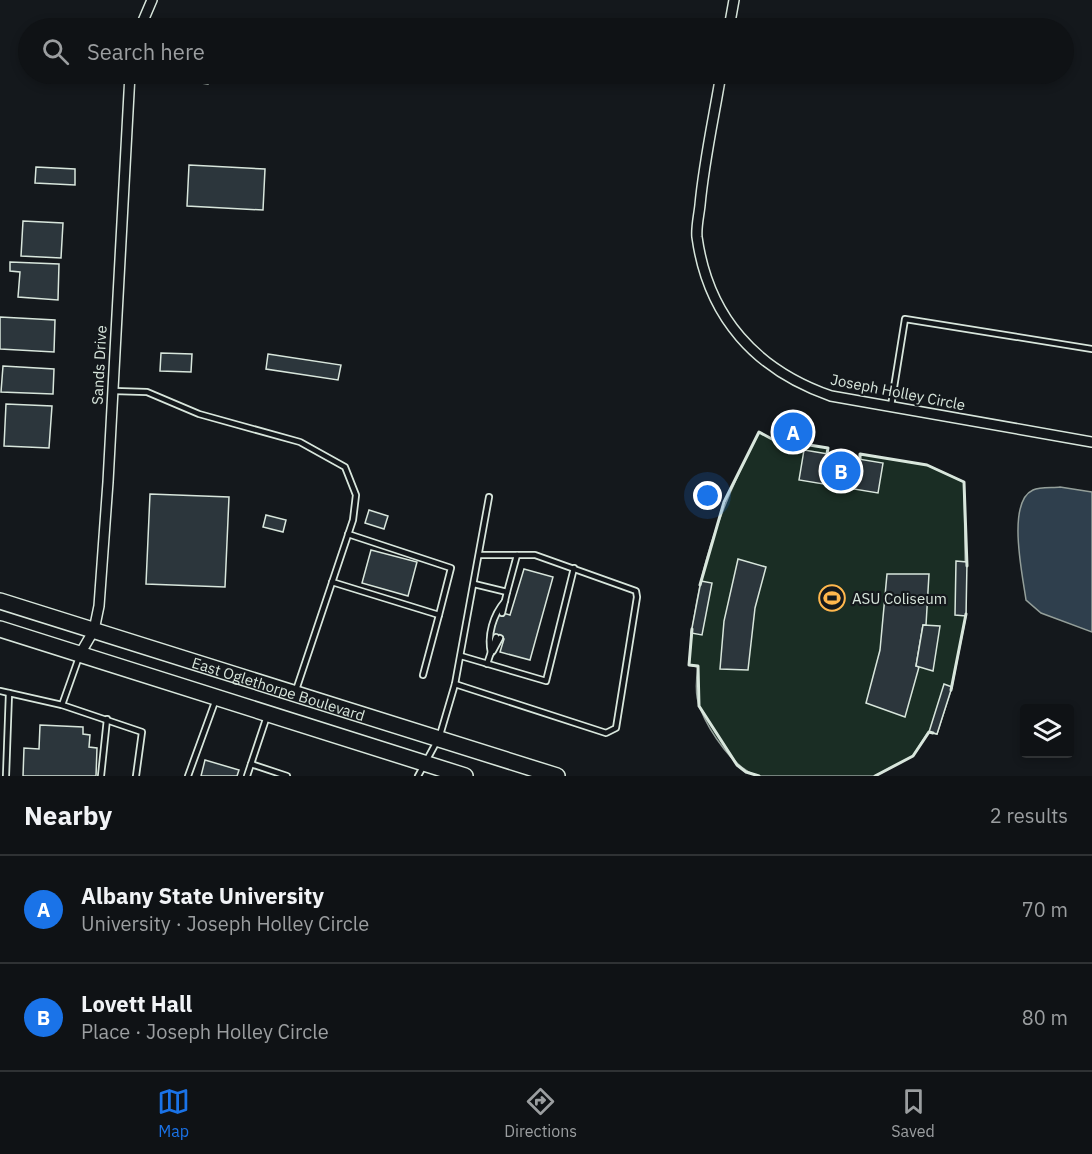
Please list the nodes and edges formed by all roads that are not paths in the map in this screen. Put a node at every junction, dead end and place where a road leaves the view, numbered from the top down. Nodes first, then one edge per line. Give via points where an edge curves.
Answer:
1 (152, 0) edge
2 (734, 0) edge
3 (144, 18) edge
4 (731, 18) edge
5 (129, 84) edge
6 (720, 84) edge
7 (1092, 350) edge
8 (113, 391) junction
9 (891, 406) junction
10 (1092, 442) edge
11 (489, 497) dead end
12 (348, 534) junction
13 (479, 555) junction
14 (517, 555) junction
15 (574, 568) junction
16 (332, 582) junction
17 (474, 584) junction
18 (507, 592) junction
19 (0, 601) edge
20 (504, 601) junction
21 (504, 614) dead end
22 (439, 615) junction
23 (0, 629) edge
24 (94, 630) junction
25 (498, 637) dead end
26 (491, 653) junction
27 (80, 654) junction
28 (461, 656) junction
29 (488, 664) junction
30 (423, 675) dead end
31 (456, 684) junction
32 (0, 691) edge
33 (9, 693) junction
34 (295, 693) junction
35 (217, 697) junction
36 (62, 705) junction
37 (268, 713) junction
38 (107, 719) junction
39 (439, 739) junction
40 (251, 764) junction
41 (421, 769) edge
42 (277, 774) edge
43 (6, 776) edge
44 (101, 776) edge
45 (136, 776) edge
46 (188, 776) edge
47 (248, 776) edge
48 (287, 776) edge
49 (465, 776) edge
50 (557, 776) edge

1 - 3 street
2 - 4 street
5 - 8 street, Sands Drive
6 - 9 street, Joseph Holley Circle via 697,235 716,300 736,335 768,365 800,385 831,396
7 - 9 lane via 905,319
8 - 12 lane via 147,392 199,414 300,442 345,467 356,495
8 - 24 street, Sands Drive via 100,595
9 - 10 street, Joseph Holley Circle
11 - 13 lane
12 - 16 lane
12 - 22 lane via 451,568
13 - 14 lane
13 - 17 lane
14 - 15 lane via 535,555
14 - 18 lane
15 - 29 lane via 546,681
15 - 31 lane via 636,591 616,728 612,732
16 - 22 lane
16 - 34 lane
17 - 18 lane
17 - 28 lane
18 - 20 lane
19 - 24 main road, East Oglethorpe Boulevard
20 - 21 lane
20 - 26 lane via 488,640
22 - 30 lane
23 - 27 main road, East Oglethorpe Boulevard
24 - 27 street, Sands Drive
24 - 34 main road, East Oglethorpe Boulevard
25 - 26 lane
26 - 29 lane
27 - 35 main road, East Oglethorpe Boulevard
27 - 36 lane
28 - 29 lane
28 - 31 lane
31 - 39 lane
32 - 33 lane
33 - 36 lane
33 - 43 lane
34 - 39 main road, East Oglethorpe Boulevard
35 - 37 main road, East Oglethorpe Boulevard
35 - 46 lane
36 - 38 lane
37 - 40 lane
37 - 41 main road, East Oglethorpe Boulevard
38 - 44 lane
38 - 45 lane via 142,732
39 - 41 lane
39 - 50 main road, East Oglethorpe Boulevard
40 - 42 lane
40 - 47 lane
41 - 49 main road, East Oglethorpe Boulevard
42 - 48 lane

